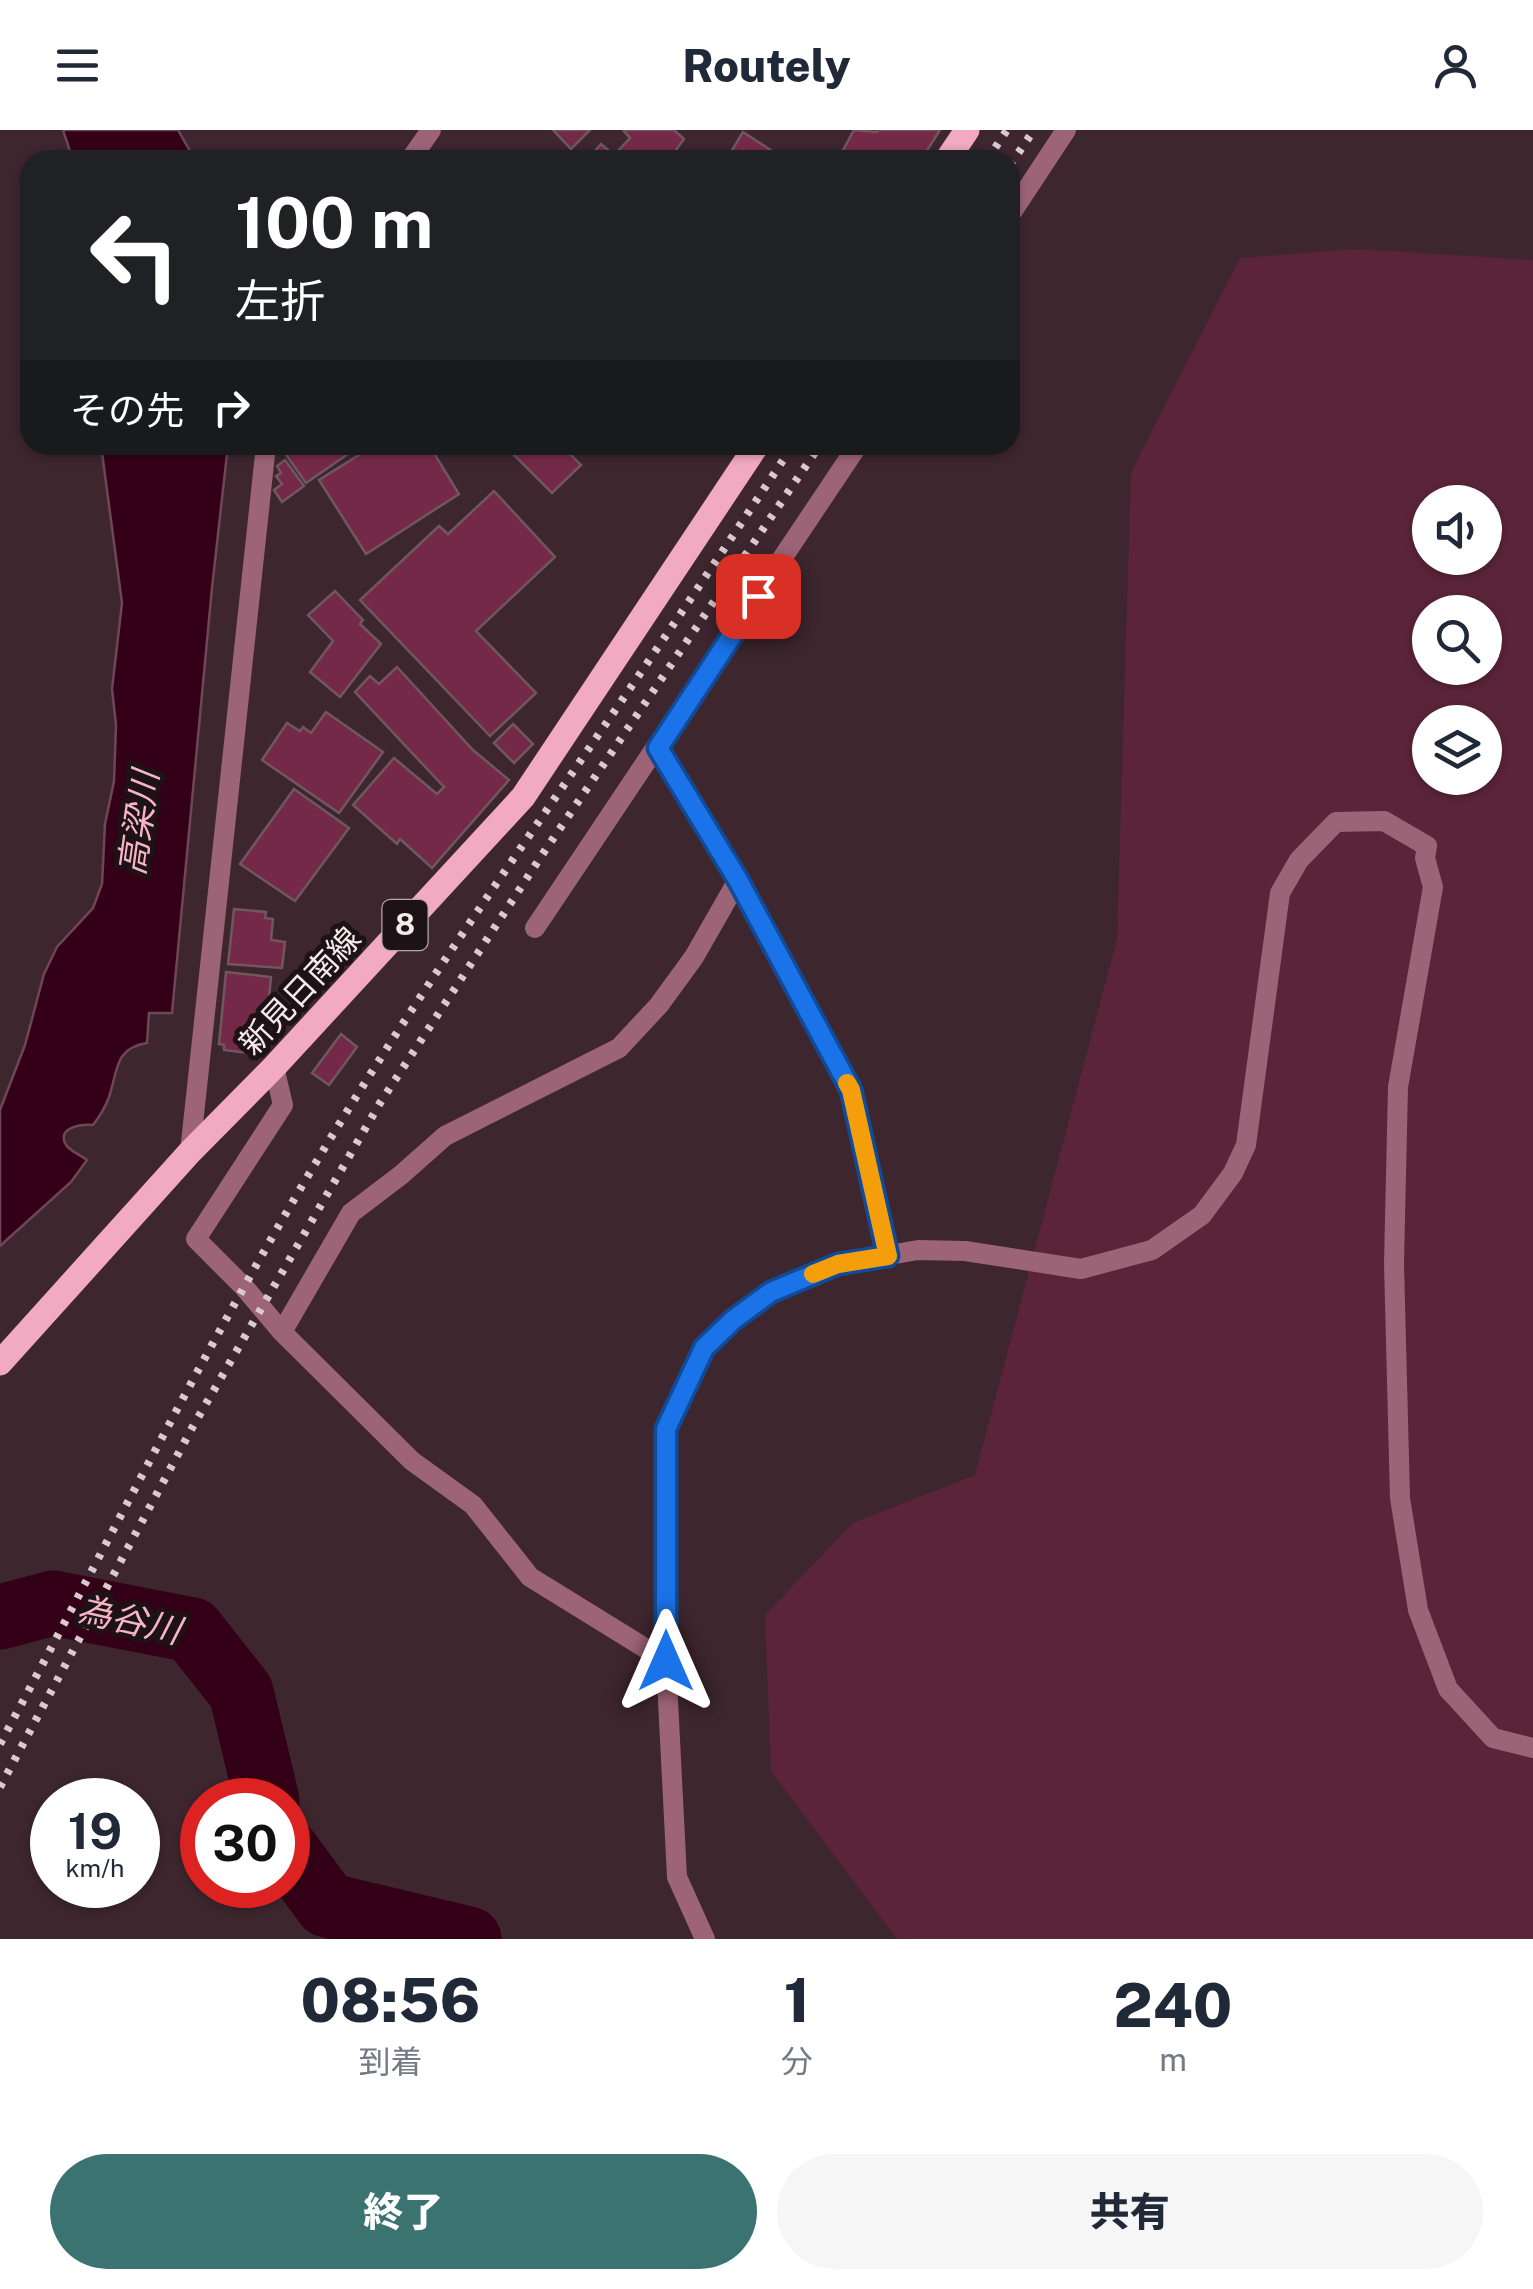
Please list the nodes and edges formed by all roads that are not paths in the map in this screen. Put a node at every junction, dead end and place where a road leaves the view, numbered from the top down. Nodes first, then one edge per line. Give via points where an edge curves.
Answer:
1 (1066, 130) edge
2 (1020, 200) edge
3 (265, 455) edge
4 (750, 455) edge
5 (851, 455) edge
6 (658, 748) junction
7 (738, 880) junction
8 (535, 928) dead end
9 (274, 1067) junction
10 (190, 1152) junction
11 (888, 1256) junction
12 (282, 1332) junction
13 (0, 1362) edge
14 (666, 1661) junction
15 (1533, 1748) edge
16 (705, 1939) edge

1 - 2 street
3 - 10 street
4 - 9 main road, 新見日南線 / 8 via 523,797
5 - 6 street
6 - 7 street
6 - 8 street
7 - 11 street via 851,1090
7 - 12 street via 694,956 619,1048 445,1136 351,1212
9 - 10 main road, 新見日南線 / 8
9 - 12 street via 283,1105 196,1238
10 - 13 main road, 新見日南線 / 8
11 - 14 street via 838,1264 771,1292 704,1348 666,1429
11 - 15 street via 965,1251 1081,1269 1152,1250 1202,1216 1246,1145 1280,893 1299,860 1336,822 1384,820 1427,846 1433,887 1398,1088 1400,1498 1418,1610 1448,1689 1493,1738
12 - 14 street via 412,1462 473,1506 530,1577
14 - 16 street via 676,1877

